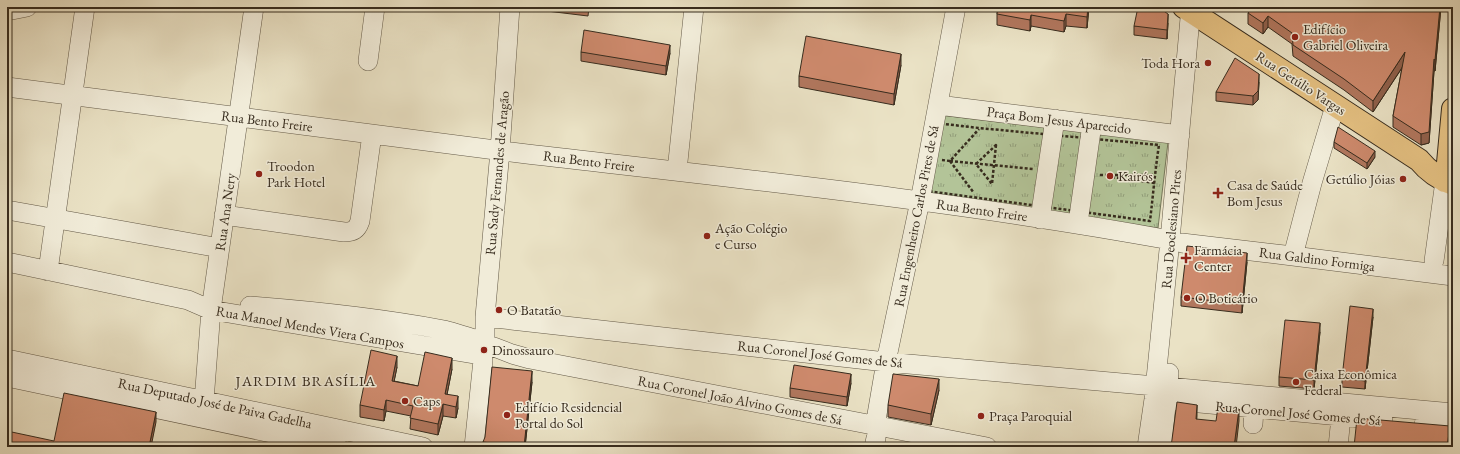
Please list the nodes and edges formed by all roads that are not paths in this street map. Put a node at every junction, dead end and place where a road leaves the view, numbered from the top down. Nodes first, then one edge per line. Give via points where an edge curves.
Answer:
1 (27, 7) edge
2 (85, 7) edge
3 (254, 7) edge
4 (374, 7) edge
5 (510, 7) edge
6 (694, 7) edge
7 (956, 7) edge
8 (1195, 10) edge
9 (7, 11) edge
10 (368, 60) dead end
11 (7, 87) edge
12 (73, 96) junction
13 (938, 105) junction
14 (1335, 106) junction
15 (1453, 109) edge
16 (238, 118) junction
17 (1055, 119) junction
18 (1092, 124) junction
19 (372, 134) junction
20 (1180, 135) junction
21 (500, 151) junction
22 (677, 171) junction
23 (1450, 173) edge
24 (920, 201) junction
25 (7, 210) edge
26 (224, 215) junction
27 (55, 219) junction
28 (1040, 219) junction
29 (1078, 223) junction
30 (1178, 238) junction
31 (220, 248) junction
32 (1294, 251) junction
33 (1434, 261) junction
34 (7, 262) edge
35 (1453, 264) edge
36 (48, 271) junction
37 (1453, 276) edge
38 (212, 306) junction
39 (484, 343) junction
40 (7, 359) edge
41 (885, 368) junction
42 (7, 377) edge
43 (1161, 393) junction
44 (203, 409) junction
45 (1453, 413) edge
46 (1341, 416) junction
47 (1453, 427) edge
48 (872, 433) edge
49 (336, 441) edge
50 (423, 447) edge
51 (474, 447) edge
52 (927, 447) edge
53 (987, 447) edge
54 (1147, 447) edge
55 (1162, 447) edge
56 (1338, 447) edge

1 - 9 street
2 - 12 street
3 - 16 street, Rua Ana Nery
4 - 10 street
5 - 21 street, Rua Sady Fernandes de Aragão
6 - 22 street
7 - 13 street, Rua Engenheiro Carlos Pires de Sá
8 - 14 main road, Rua Getúlio Vargas
8 - 20 street, Rua Deoclesiano Pires
8 - 30 street, Rua Deoclesiano Pires
11 - 12 street, Rua Bento Freire
12 - 16 street, Rua Bento Freire
12 - 27 street
13 - 17 street, Praça Bom Jesus Aparecido
13 - 24 street, Rua Engenheiro Carlos Pires de Sá
14 - 23 main road, Rua Getúlio Vargas via 1419,160 1428,170
14 - 32 street
15 - 23 main road
16 - 19 street, Rua Bento Freire
16 - 26 street, Rua Ana Nery
17 - 18 street, Praça Bom Jesus Aparecido
17 - 28 street
18 - 20 street, Praça Bom Jesus Aparecido
18 - 29 street
19 - 21 street, Rua Bento Freire
19 - 26 street via 360,221 358,228 353,232
20 - 30 street, Rua Deoclesiano Pires
21 - 22 street, Rua Bento Freire
21 - 39 street, Rua Sady Fernandes de Aragão
22 - 24 street, Rua Bento Freire
23 - 33 street
24 - 28 street, Rua Bento Freire
24 - 41 street, Rua Engenheiro Carlos Pires de Sá
25 - 27 street
26 - 31 street, Rua Ana Nery
27 - 31 street
27 - 36 street
28 - 29 street, Rua Bento Freire
29 - 30 street, Rua Bento Freire
30 - 32 street, Rua Galdino Formiga
30 - 43 street, Rua Deoclesiano Pires
31 - 38 street, Rua Ana Nery
32 - 33 street, Rua Galdino Formiga
32 - 37 street, Rua Galdino Formiga
33 - 35 street, Rua Galdino Formiga
34 - 36 street, Rua Manoel Mendes Viera Campos
36 - 38 street, Rua Manoel Mendes Viera Campos
38 - 39 street, Rua Manoel Mendes Viera Campos via 310,310 443,330
38 - 44 street, Rua Ana Nery
39 - 41 street, Rua Coronel José Gomes de Sá
39 - 48 street, Rua Coronel João Alvino Gomes de Sá via 500,363 523,370 621,383
39 - 51 street, Rua Sady Fernandes de Aragão
40 - 44 street, Rua Deputado José de Paiva Gadelha
41 - 43 street, Rua Coronel José Gomes de Sá
41 - 48 street, Rua Engenheiro Carlos Pires de Sá
42 - 44 street, Rua Deputado José de Paiva Gadelha
43 - 45 street, Rua Coronel José Gomes de Sá
43 - 46 street, Rua Coronel José Gomes de Sá via 1253,416
43 - 54 street, Rua Deoclesiano Pires
43 - 55 street, Rua Deoclesiano Pires
44 - 49 street, Rua Deputado José de Paiva Gadelha
46 - 47 street, Rua Coronel José Gomes de Sá
46 - 56 street
48 - 52 street, Rua Coronel João Alvino Gomes de Sá
48 - 53 street, Rua Coronel João Alvino Gomes de Sá
49 - 50 street, Rua Deputado José de Paiva Gadelha

